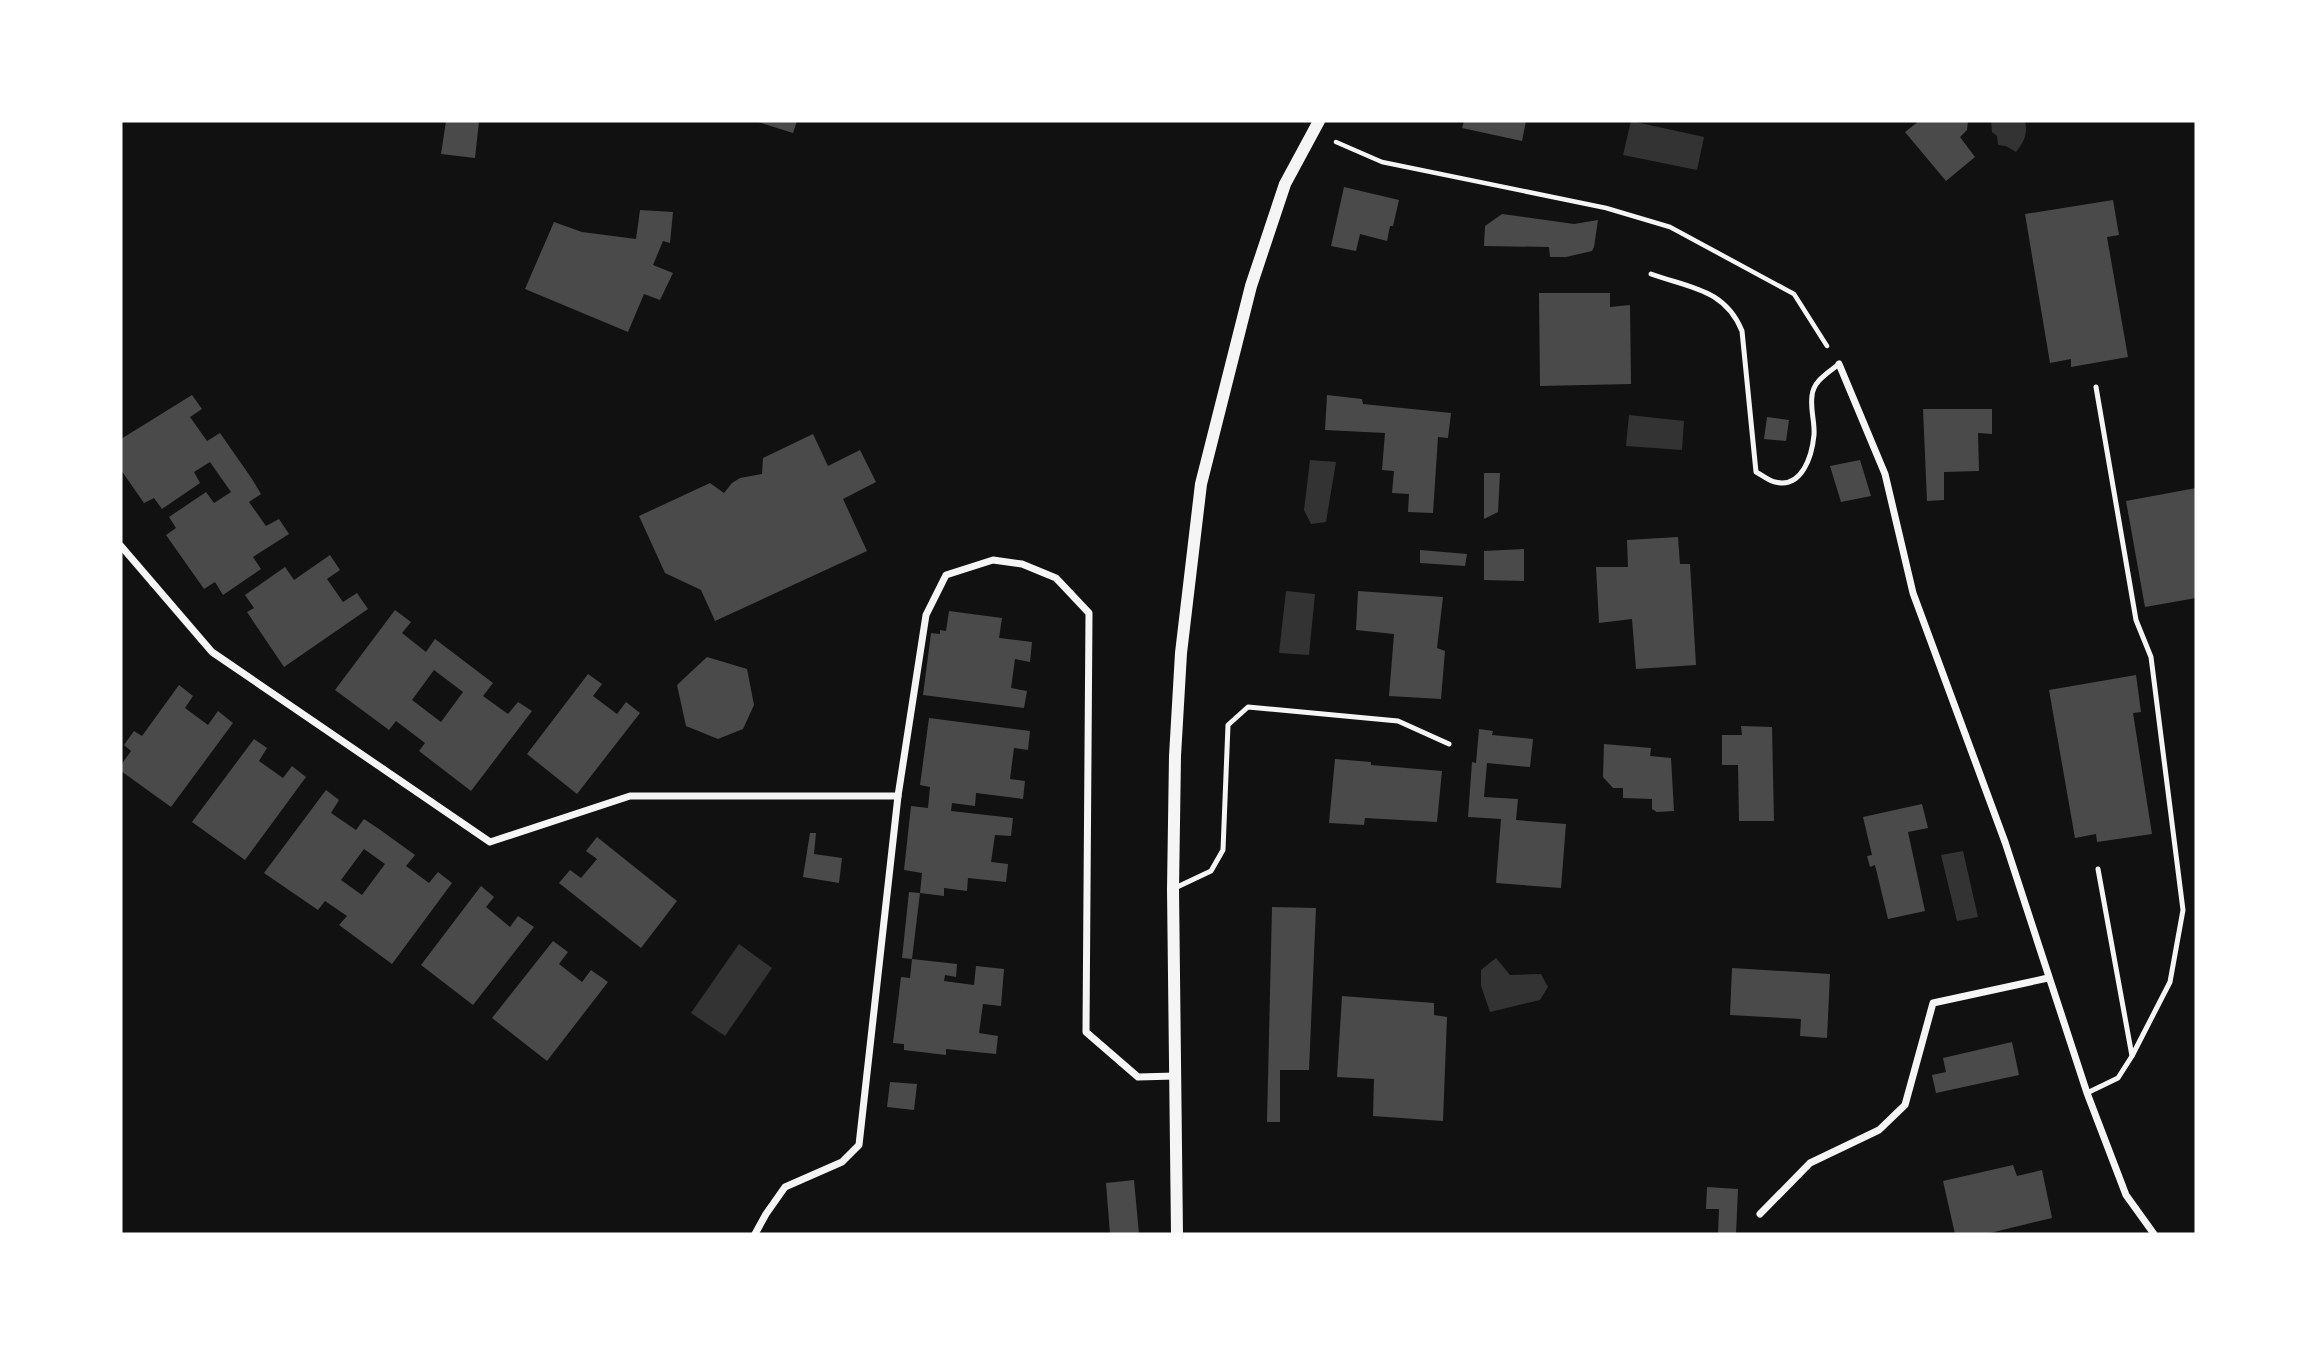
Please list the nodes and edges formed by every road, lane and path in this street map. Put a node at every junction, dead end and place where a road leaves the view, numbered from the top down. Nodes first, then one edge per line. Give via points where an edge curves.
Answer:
1 (1316, 126) edge
2 (1651, 274) dead end
3 (1839, 364) junction
4 (2096, 387) dead end
5 (121, 546) edge
6 (1449, 744) dead end
7 (898, 796) junction
8 (2098, 869) dead end
9 (1172, 889) junction
10 (2048, 978) junction
11 (2132, 1056) junction
12 (1174, 1076) junction
13 (2087, 1093) junction
14 (1760, 1214) dead end
15 (755, 1234) edge
16 (1177, 1234) edge
17 (2154, 1234) edge

1 - 3 path via 1382,162 1606,208 1670,226 1794,294
1 - 9 street via 1285,184 1251,286 1201,484 1181,653
2 - 3 lane via 1718,297 1735,314 1742,331 1756,472 1774,482 1788,482 1801,475 1814,434 1812,396 1818,381
3 - 10 street via 1885,474 1913,593 2006,842
4 - 11 lane via 2136,620 2151,657 2183,910 2170,982
5 - 7 street via 212,652 490,842 630,796
6 - 9 lane via 1398,721 1248,706 1228,725 1223,850 1211,871
7 - 12 street via 926,615 947,575 993,560 1021,564 1056,578 1088,613 1086,1031 1138,1077
7 - 15 street via 859,1146 842,1163 785,1187
8 - 11 lane
9 - 12 street
10 - 13 street
10 - 14 street via 1933,1003 1905,1105 1879,1130 1810,1163
11 - 13 lane via 2118,1078
12 - 16 street
13 - 17 street via 2126,1195

